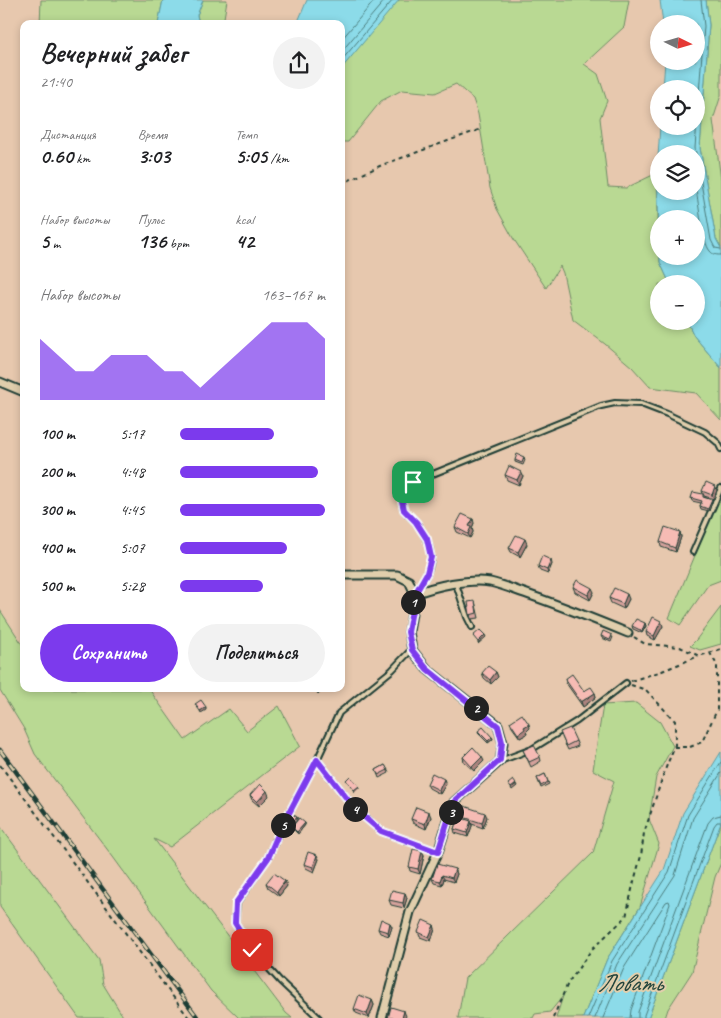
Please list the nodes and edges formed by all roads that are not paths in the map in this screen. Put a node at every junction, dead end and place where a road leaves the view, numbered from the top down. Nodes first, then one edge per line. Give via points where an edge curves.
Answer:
1 (0, 382) edge
2 (20, 390) edge
3 (721, 449) edge
4 (721, 488) edge
5 (693, 552) dead end
6 (345, 575) edge
7 (456, 584) junction
8 (415, 594) junction
9 (472, 627) dead end
10 (628, 633) road end
11 (412, 650) junction
12 (626, 683) road end
13 (317, 760) junction
14 (500, 760) junction
15 (438, 852) junction
16 (319, 1018) edge
17 (382, 1018) edge

1 - 2 street
3 - 8 lane via 705,432 667,414 641,404 615,402 413,482 407,487 402,501 404,510 427,539 431,557 427,573
4 - 5 lane
6 - 8 street via 397,575 409,581
7 - 8 street
7 - 9 lane
7 - 10 street via 490,582
8 - 11 street via 408,632
11 - 13 lane via 339,713
11 - 14 street via 427,669 498,726 502,742
12 - 14 lane via 577,721 532,749
13 - 15 lane via 355,809 381,831
13 - 16 lane via 268,858 236,903 235,923 252,950
14 - 15 street via 454,802
15 - 17 street via 410,912

